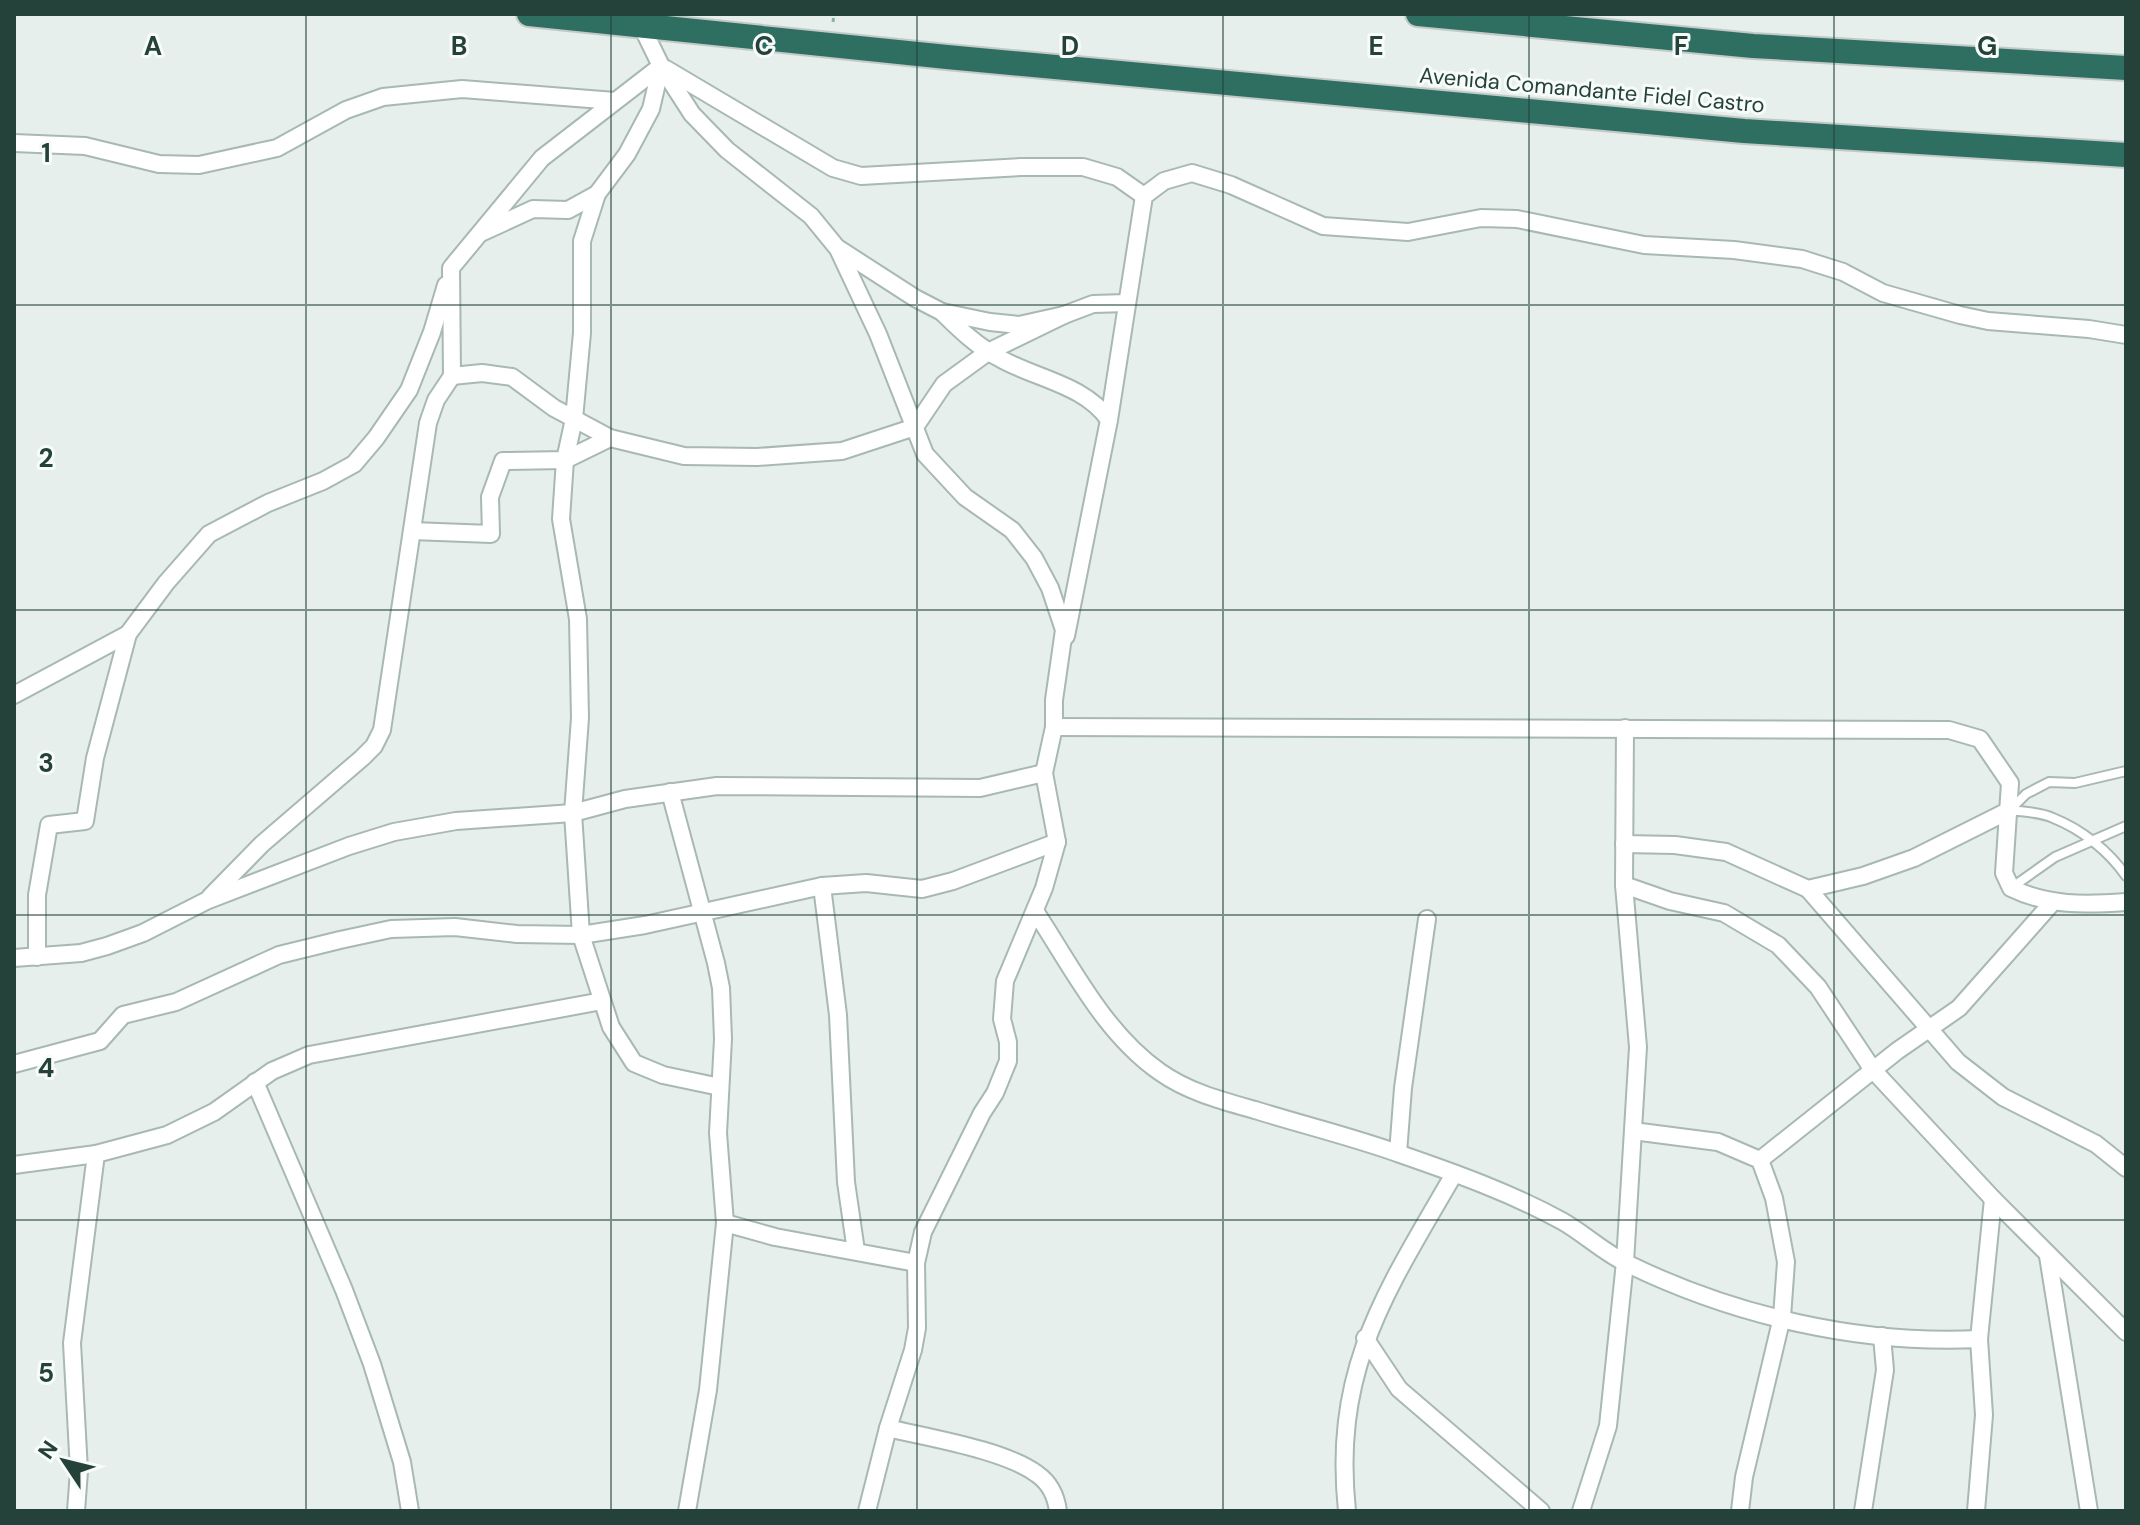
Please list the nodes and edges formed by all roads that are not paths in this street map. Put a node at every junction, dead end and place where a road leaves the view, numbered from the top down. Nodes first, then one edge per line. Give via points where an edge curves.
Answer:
1 (529, 14) edge
2 (1418, 14) edge
3 (641, 25) junction
4 (661, 66) junction
5 (2126, 68) edge
6 (615, 101) junction
7 (14, 143) edge
8 (2126, 155) edge
9 (597, 194) junction
10 (1144, 196) junction
11 (480, 234) junction
12 (838, 249) junction
13 (451, 268) junction
14 (1127, 303) junction
15 (942, 312) junction
16 (1064, 315) junction
17 (2126, 335) edge
18 (988, 352) junction
19 (452, 376) junction
20 (574, 419) junction
21 (1109, 420) junction
22 (915, 427) junction
23 (610, 438) junction
24 (565, 460) junction
25 (412, 531) junction
26 (128, 634) junction
27 (14, 695) edge
28 (1054, 700) junction
29 (1054, 727) junction
30 (1625, 728) junction
31 (2126, 771) edge
32 (1044, 773) junction
33 (670, 792) junction
34 (2010, 810) junction
35 (573, 813) junction
36 (2126, 826) edge
37 (2091, 840) junction
38 (1057, 842) junction
39 (1624, 844) junction
40 (2126, 876) edge
41 (1624, 885) junction
42 (822, 886) junction
43 (2011, 888) junction
44 (1808, 889) junction
45 (206, 901) junction
46 (2126, 901) edge
47 (2052, 903) junction
48 (1035, 911) junction
49 (702, 912) junction
50 (1427, 919) dead end
51 (581, 935) junction
52 (37, 957) junction
53 (14, 958) edge
54 (602, 1001) junction
55 (1929, 1029) junction
56 (14, 1064) edge
57 (1873, 1070) junction
58 (255, 1082) junction
59 (720, 1087) junction
60 (1633, 1131) junction
61 (1398, 1153) junction
62 (96, 1154) junction
63 (1760, 1160) junction
64 (14, 1165) edge
65 (2126, 1168) edge
66 (1454, 1174) junction
67 (1993, 1199) junction
68 (725, 1223) junction
69 (856, 1251) junction
70 (2048, 1256) junction
71 (1625, 1262) junction
72 (916, 1263) junction
73 (1782, 1317) junction
74 (2126, 1332) edge
75 (1882, 1336) junction
76 (1365, 1338) junction
77 (1979, 1339) junction
78 (888, 1428) junction
79 (76, 1511) edge
80 (410, 1511) edge
81 (687, 1511) edge
82 (867, 1511) edge
83 (1058, 1511) edge
84 (1347, 1511) edge
85 (1541, 1511) edge
86 (1581, 1511) edge
87 (1740, 1511) edge
88 (1863, 1511) edge
89 (1976, 1511) edge
90 (2089, 1511) edge

1 - 3 highway, Avenida Comandante Fidel Castro
2 - 5 highway via 1753,46
3 - 4 street
3 - 8 highway, Avenida Comandante Fidel Castro via 1744,131
4 - 6 street
4 - 9 street via 651,109
4 - 10 street via 833,168 861,176 1083,167 1117,177
4 - 12 street via 727,150 811,216
6 - 7 street via 462,89 383,97 346,110 277,148 199,165 159,164 85,146
6 - 11 street via 542,158
9 - 11 street via 568,210 533,209
9 - 20 street via 582,241 582,333
10 - 14 street
10 - 17 street via 1164,181 1192,173 1339,230 1408,232 1497,217 1644,245 1802,259 1883,293 1960,315
11 - 13 street
12 - 15 street
12 - 22 street
13 - 19 street
13 - 26 street via 409,390 354,464 209,534
14 - 16 street via 1093,304
14 - 21 street
15 - 16 street via 1005,325
15 - 18 street
16 - 18 street
18 - 21 street via 1085,396
18 - 22 street via 944,384
19 - 20 street via 512,377
19 - 25 street via 428,423
20 - 23 street
20 - 24 street
21 - 28 street
22 - 23 street via 842,451 757,457 684,456
22 - 28 street via 925,454 941,474 1012,530 1050,588 1064,630
23 - 24 street
24 - 25 street via 503,461 490,497 491,534
24 - 35 street via 561,519 579,647
25 - 45 street via 382,730 374,746
26 - 27 street
26 - 52 street via 95,758 85,821 49,825 37,895
28 - 29 street
29 - 30 street
29 - 32 street
30 - 34 street via 1967,733 1988,748 2010,783
30 - 39 street
31 - 34 lane via 2075,783 2049,782
32 - 33 street via 980,788 717,786
32 - 38 street
33 - 35 street
33 - 49 street
34 - 37 lane via 2052,817
34 - 43 street via 2004,873
34 - 44 street via 1914,858
35 - 45 street via 456,821 394,832
35 - 51 street
36 - 37 lane
37 - 40 lane
37 - 43 lane
38 - 42 street via 922,889 866,883
38 - 48 street
39 - 41 street
39 - 44 street via 1726,852
41 - 57 street via 1724,913 1778,945 1818,987
41 - 60 street via 1638,1047
42 - 49 street
42 - 69 street
43 - 47 street
44 - 55 street
45 - 52 street via 107,946
46 - 47 street
47 - 55 street via 1959,1008
48 - 61 street via 1108,1023 1164,1075 1216,1098
48 - 72 street via 1005,981 1002,1019 1008,1061 1003,1078 923,1232
49 - 51 street
49 - 59 street via 721,988
50 - 61 street
51 - 54 street
51 - 56 street via 455,927 391,929 340,940 279,955 176,1002 123,1015 100,1041
52 - 53 street
54 - 58 street via 309,1055
54 - 59 street via 634,1063
55 - 57 street
55 - 65 street via 1958,1062 2003,1097 2096,1144
57 - 63 street
57 - 67 street
58 - 62 street via 188,1126
58 - 80 street via 372,1364 402,1462
59 - 68 street
60 - 63 street via 1718,1142
60 - 71 street
61 - 66 street
62 - 64 street
62 - 79 street via 72,1343
63 - 73 street via 1774,1198 1786,1262
66 - 71 street via 1519,1198
66 - 76 street
67 - 70 street
67 - 77 street
68 - 69 street
68 - 81 street via 708,1390
69 - 72 street
70 - 74 street
70 - 90 street
71 - 73 street via 1707,1298
71 - 86 street via 1608,1426
72 - 78 street via 917,1328
73 - 75 street
73 - 87 street
75 - 77 street via 1929,1342
75 - 88 street via 1885,1370
76 - 84 street via 1350,1391
76 - 85 street via 1399,1389
77 - 89 street via 1984,1415
78 - 82 street
78 - 83 street via 1014,1462 1039,1475 1056,1496

